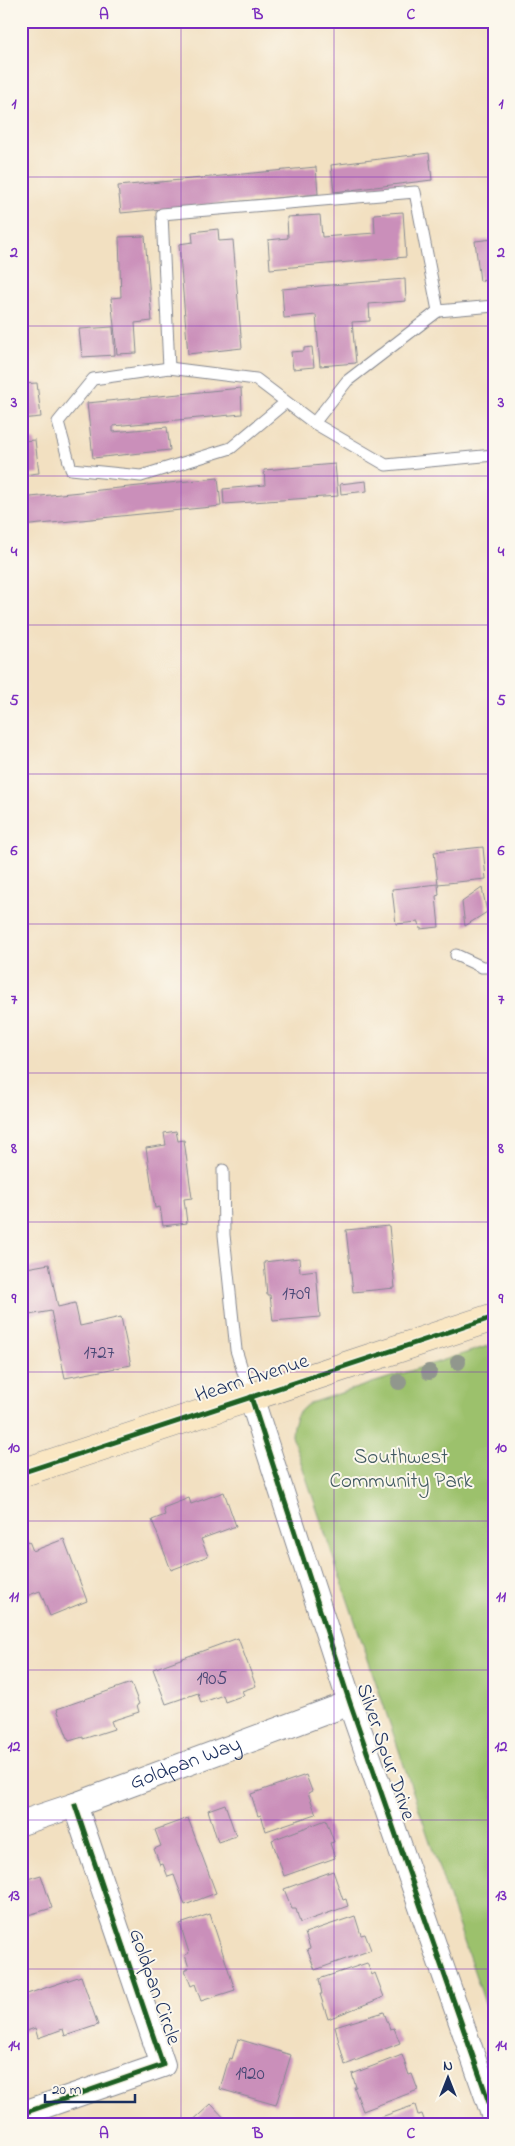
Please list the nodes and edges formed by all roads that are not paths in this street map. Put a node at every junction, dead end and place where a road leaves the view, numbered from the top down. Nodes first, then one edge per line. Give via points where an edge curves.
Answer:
1 (494, 306) edge
2 (438, 311) junction
3 (169, 368) junction
4 (286, 402) junction
5 (314, 423) junction
6 (494, 455) edge
7 (456, 955) dead end
8 (494, 967) edge
9 (223, 1170) dead end
10 (494, 1317) edge
11 (251, 1397) junction
12 (21, 1472) edge
13 (350, 1703) junction
14 (75, 1805) junction
15 (21, 1823) edge
16 (21, 2114) edge
17 (494, 2117) edge

1 - 2 lane
2 - 3 lane via 415,192 162,214
2 - 5 lane via 347,381
3 - 4 lane via 256,379
3 - 4 lane via 93,379 58,422 71,469 140,476 231,448
4 - 5 lane
5 - 6 lane via 386,465
7 - 8 lane via 482,967
9 - 11 lane via 224,1235 236,1350
10 - 11 main road, Hearn Avenue
11 - 12 main road, Hearn Avenue
11 - 13 street, Silver Spur Drive
13 - 14 street, Goldpan Way
13 - 17 street, Silver Spur Drive
14 - 15 street, Goldpan Way
14 - 16 street, Goldpan Circle via 163,2065

